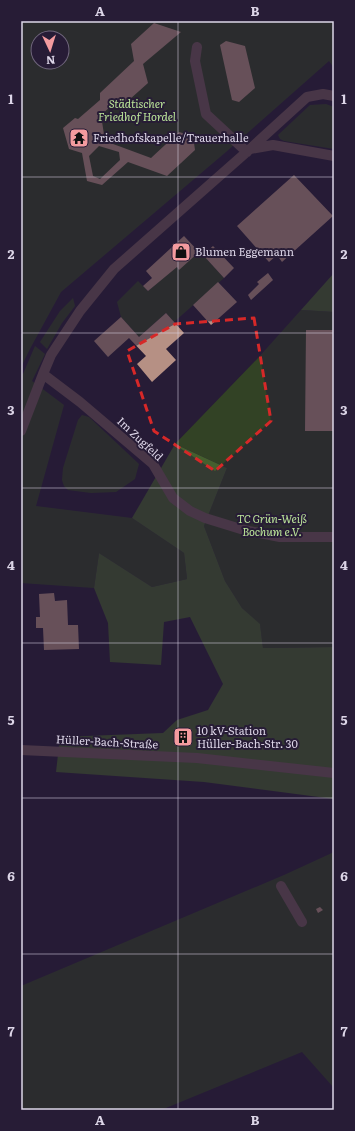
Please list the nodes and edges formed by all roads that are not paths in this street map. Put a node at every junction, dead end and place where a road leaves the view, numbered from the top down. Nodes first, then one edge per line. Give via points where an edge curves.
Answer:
1 (197, 47) dead end
2 (334, 96) edge
3 (248, 151) junction
4 (334, 156) edge
5 (43, 374) junction
6 (21, 431) edge
7 (334, 537) edge
8 (21, 750) edge
9 (334, 773) edge
10 (281, 886) dead end
11 (302, 922) dead end

1 - 3 street via 195,61 206,114
2 - 3 street via 323,94 307,97
3 - 4 street via 273,145
3 - 5 street via 114,269 80,311 51,355
5 - 6 street
5 - 7 street, Im Zugfeld via 153,464 173,498 190,511 244,530 280,537
8 - 9 street, Hüller-Bach-Straße via 197,758
10 - 11 street

